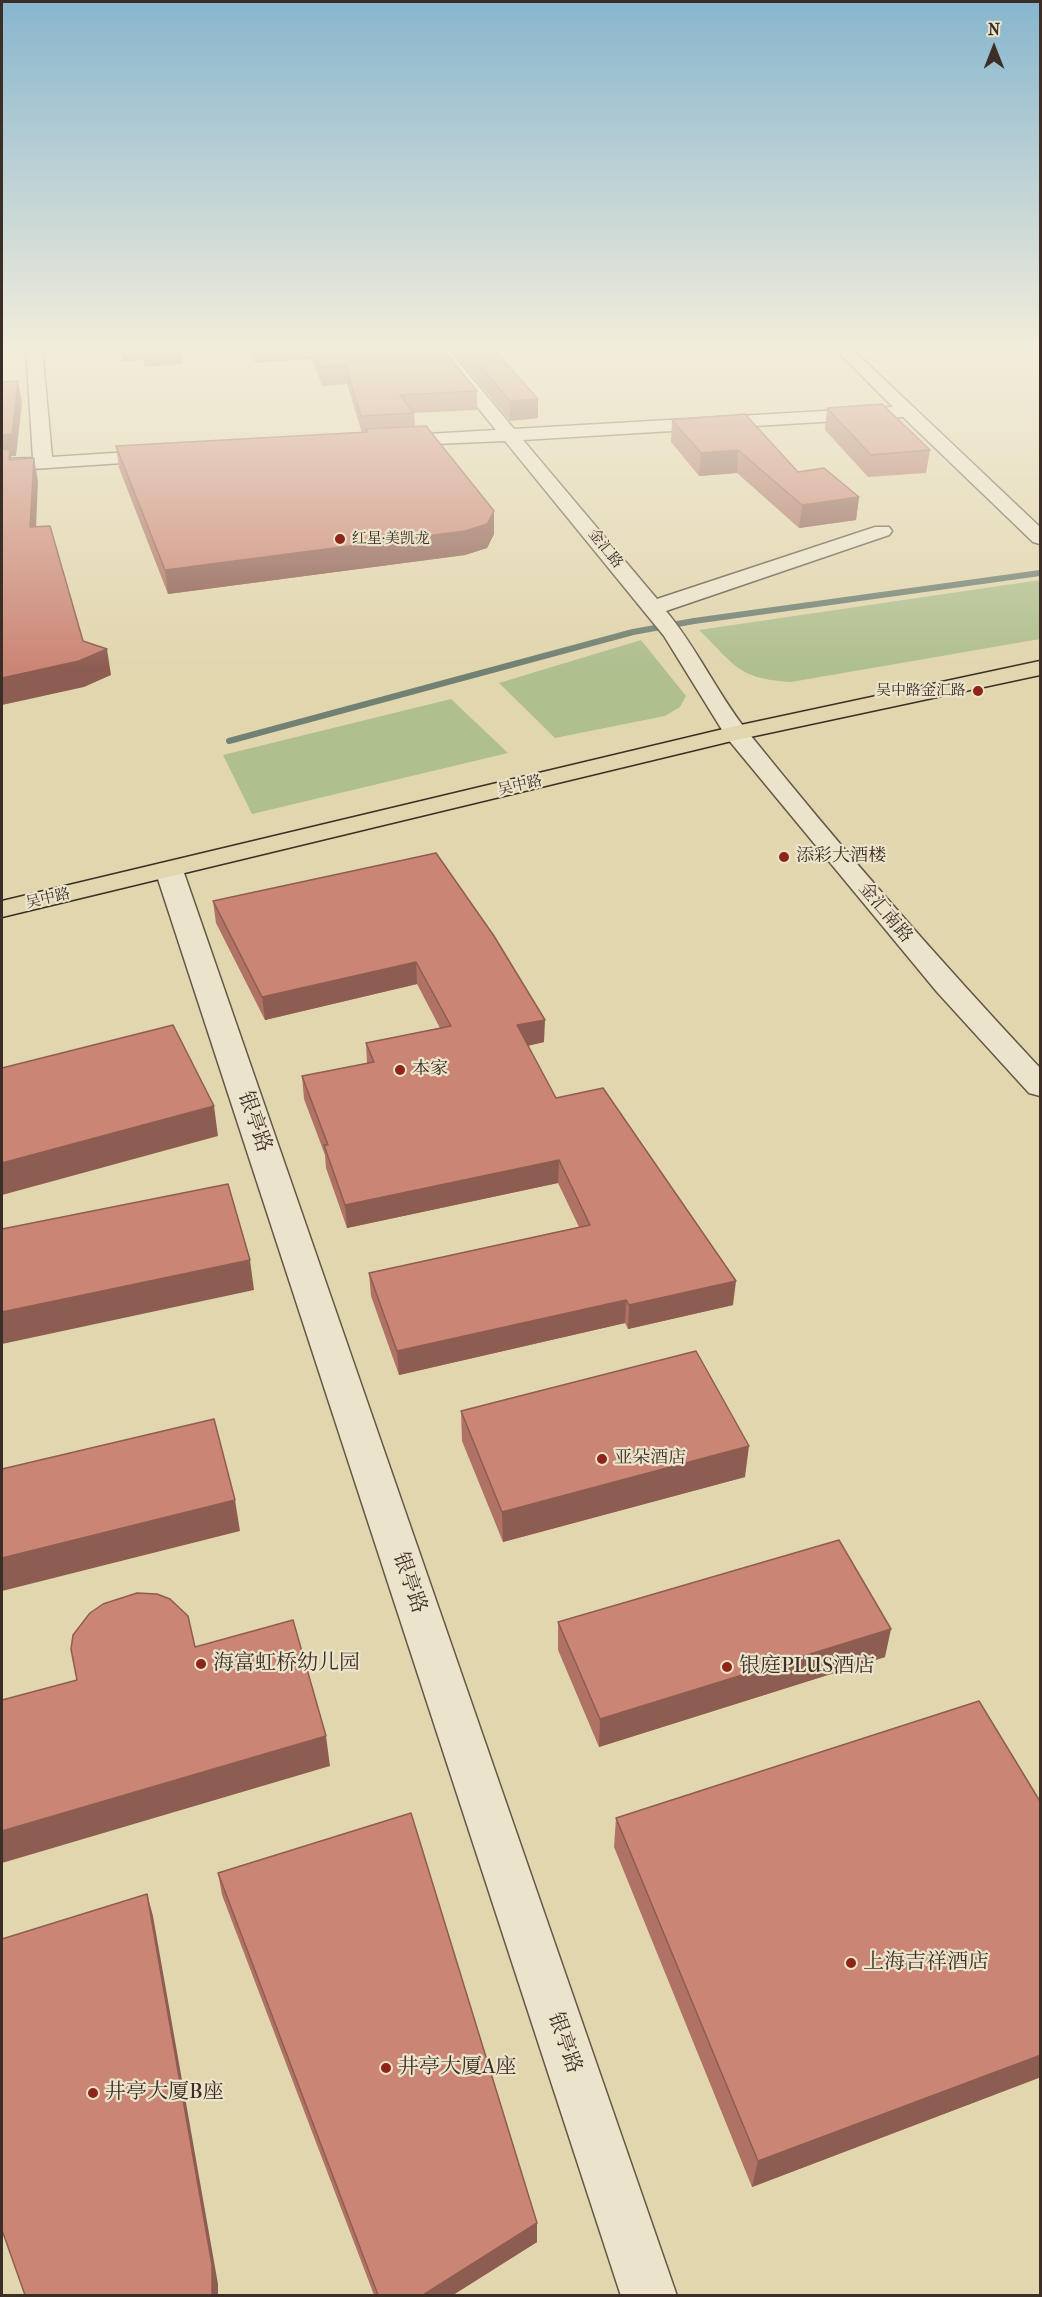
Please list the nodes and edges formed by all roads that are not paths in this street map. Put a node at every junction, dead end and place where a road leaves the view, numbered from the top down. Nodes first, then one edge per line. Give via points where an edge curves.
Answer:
1 (42, 454) edge
2 (180, 454) edge
3 (528, 454) edge
4 (953, 454) edge
5 (43, 463) junction
6 (2, 465) edge
7 (882, 531) dead end
8 (1041, 538) edge
9 (655, 611) junction
10 (1041, 668) edge
11 (736, 734) junction
12 (169, 870) junction
13 (2, 909) edge
14 (1041, 1086) edge
15 (649, 2295) edge

1 - 5 street
2 - 5 street
3 - 9 street, 金汇路
4 - 8 street
5 - 6 street
7 - 9 street
9 - 11 street, 金汇路
10 - 11 main road, 吴中路
11 - 12 main road, 吴中路
11 - 14 street, 金汇南路 via 947,986
12 - 13 main road, 吴中路
12 - 15 street, 银亭路

